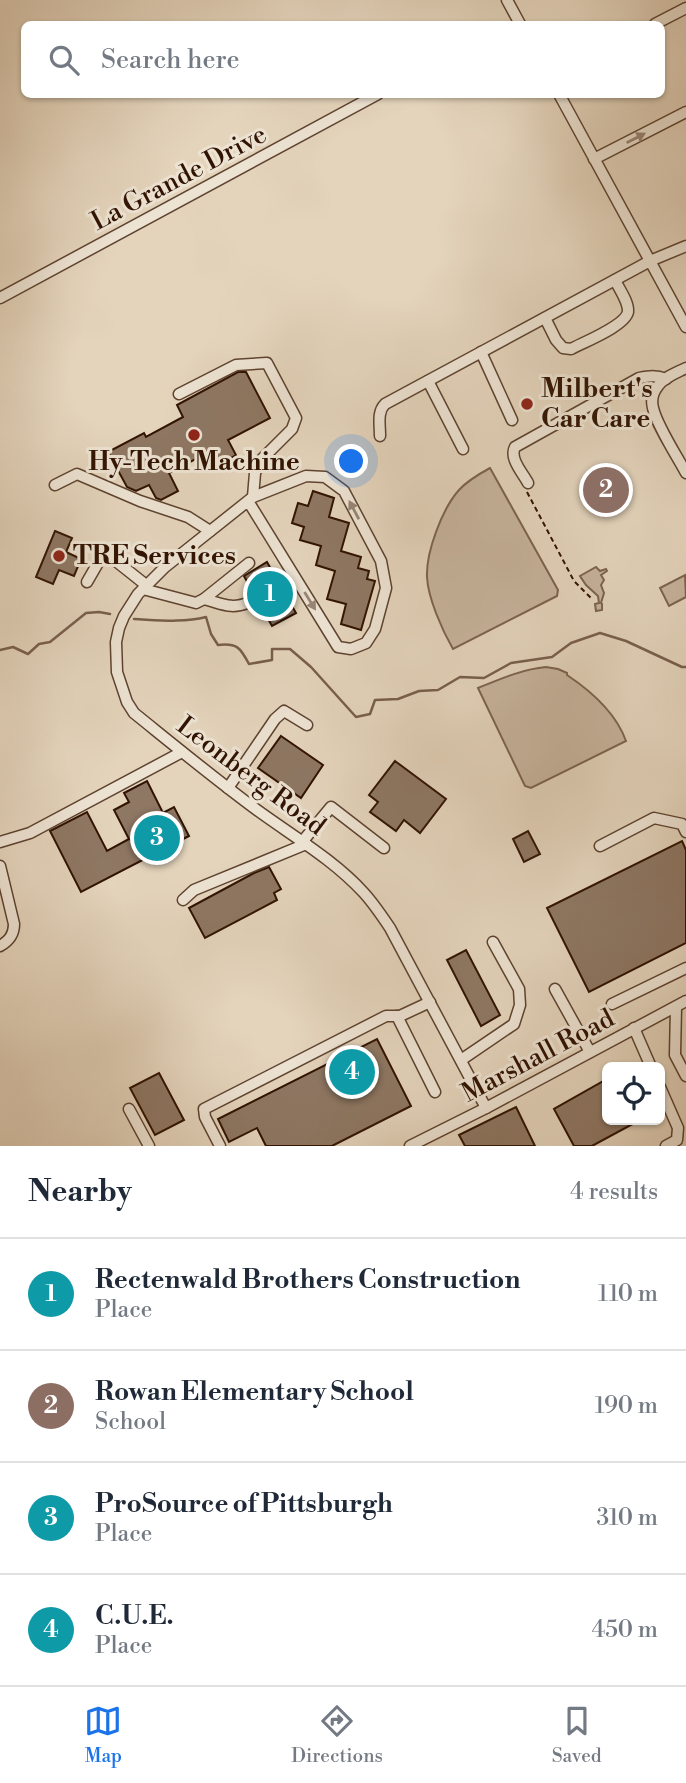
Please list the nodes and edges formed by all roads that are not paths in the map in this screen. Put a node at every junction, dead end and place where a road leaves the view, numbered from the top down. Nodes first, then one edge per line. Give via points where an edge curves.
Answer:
1 (507, 0) edge
2 (686, 8) edge
3 (518, 21) edge
4 (661, 21) edge
5 (371, 98) edge
6 (561, 98) edge
7 (682, 114) edge
8 (594, 159) junction
9 (686, 246) edge
10 (650, 261) junction
11 (615, 280) junction
12 (0, 298) edge
13 (545, 318) junction
14 (686, 327) edge
15 (481, 352) junction
16 (686, 368) edge
17 (666, 379) junction
18 (428, 381) junction
19 (179, 394) dead end
20 (512, 419) dead end
21 (380, 436) dead end
22 (463, 450) dead end
23 (686, 473) edge
24 (55, 485) dead end
25 (526, 486) road end
26 (250, 499) junction
27 (210, 531) junction
28 (249, 562) dead end
29 (87, 582) dead end
30 (144, 587) junction
31 (204, 599) junction
32 (250, 601) dead end
33 (307, 726) dead end
34 (183, 752) junction
35 (228, 788) junction
36 (686, 832) edge
37 (0, 842) edge
38 (304, 843) junction
39 (600, 846) dead end
40 (384, 848) dead end
41 (0, 866) edge
42 (183, 900) dead end
43 (493, 942) dead end
44 (0, 946) edge
45 (686, 968) edge
46 (555, 989) dead end
47 (686, 1001) edge
48 (430, 1002) junction
49 (612, 1004) dead end
50 (676, 1007) junction
51 (397, 1016) junction
52 (634, 1028) junction
53 (686, 1049) edge
54 (590, 1052) junction
55 (675, 1055) junction
56 (461, 1060) junction
57 (649, 1062) edge
58 (686, 1076) edge
59 (435, 1091) dead end
60 (665, 1098) edge
61 (486, 1108) junction
62 (129, 1109) dead end
63 (149, 1146) edge
64 (220, 1146) edge
65 (410, 1146) edge
66 (666, 1146) edge

1 - 3 street
2 - 4 street
5 - 12 street, La Grande Drive
6 - 8 street
8 -> 7 street
8 - 10 street
9 - 10 street
10 - 11 street
10 - 14 street
11 - 13 street
11 - 13 street via 628,313 621,323 571,349 556,340
13 - 15 street
15 - 18 street
15 - 20 street
16 - 17 street
17 - 23 street via 657,387 652,406
17 - 25 street via 639,378 515,447 514,457
18 - 21 street via 381,408
18 - 22 street
19 - 26 street via 236,365 267,363 296,418 292,429 261,460
24 - 27 street via 77,474 188,517
26 -> 26 street, Leonberg Road via 338,647 351,649 366,643 375,629 386,588 381,561 344,491 325,477 306,476
26 - 27 street, Leonberg Road
27 - 30 street, Leonberg Road
28 - 31 street
29 - 30 street via 107,554
30 - 31 street via 196,603
30 - 34 street, Leonberg Road via 119,628 117,672 134,713
31 - 32 street via 229,606
33 - 35 street via 284,711
34 - 35 street, Leonberg Road
34 - 37 street via 30,833
35 - 38 street, Leonberg Road
36 - 39 street via 682,824 654,818
38 - 40 street via 331,807
38 - 42 street via 194,890
38 - 48 street, Leonberg Road via 354,882 377,907
41 - 44 street via 14,924 11,937
43 - 56 street via 519,989 520,1005 514,1024
45 - 49 street
46 - 54 street
47 - 50 street, Marshall Road
48 - 51 street
48 - 56 street, Leonberg Road
50 - 52 street, Marshall Road
50 - 55 street
51 - 59 street
51 - 64 street via 386,1016 204,1109
52 - 54 street, Marshall Road
52 - 57 street
53 - 55 street
54 - 61 street, Marshall Road
55 - 58 street
56 - 61 street, Leonberg Road
60 - 66 street via 678,1128 677,1140
61 - 65 street, Marshall Road
62 - 63 street

